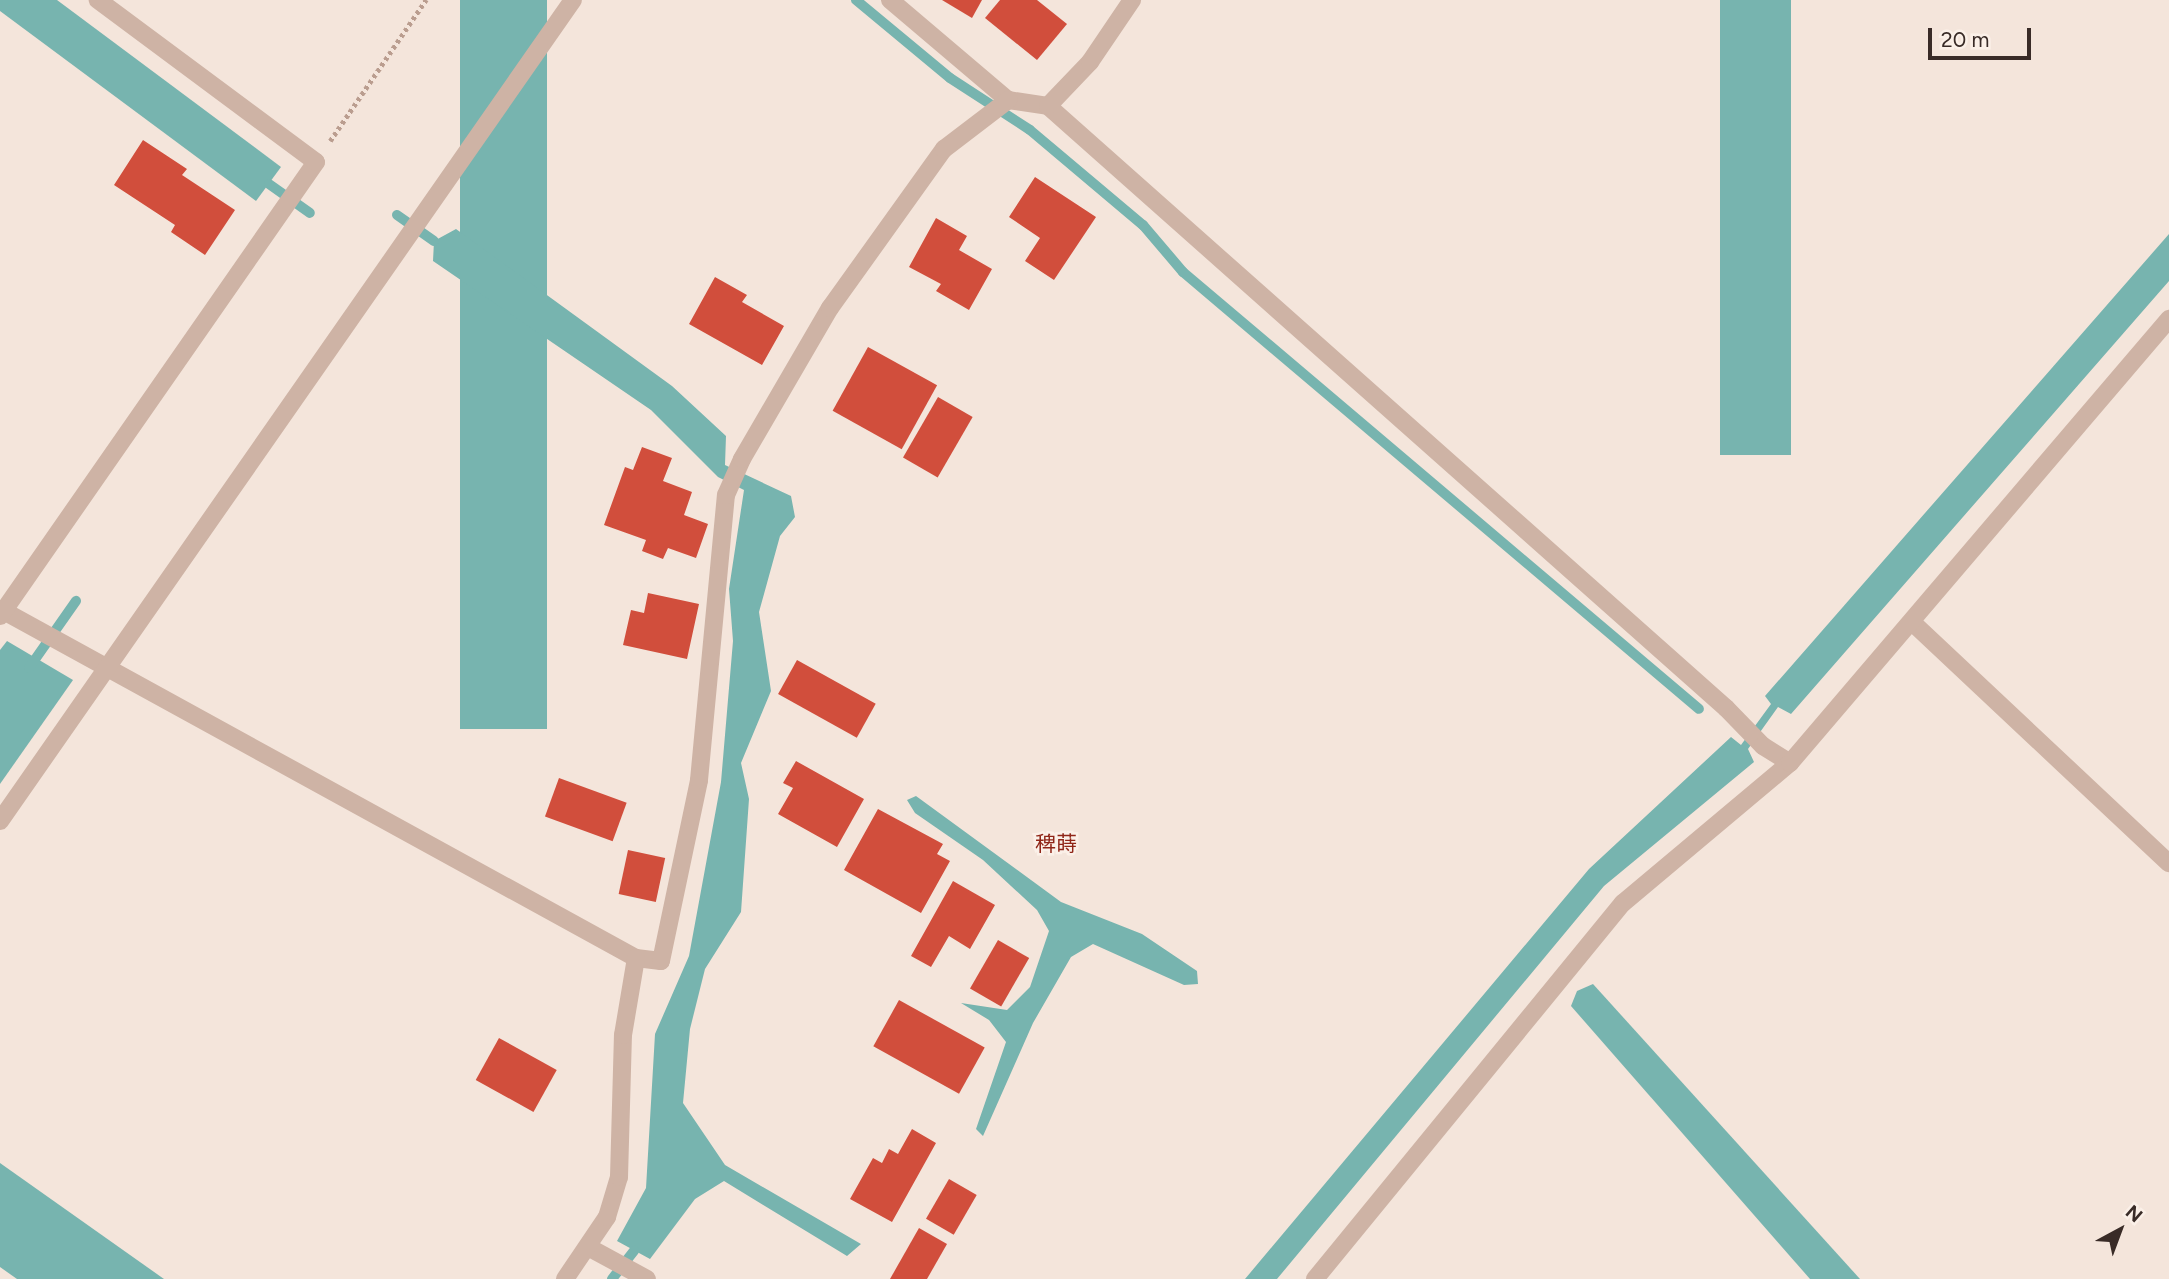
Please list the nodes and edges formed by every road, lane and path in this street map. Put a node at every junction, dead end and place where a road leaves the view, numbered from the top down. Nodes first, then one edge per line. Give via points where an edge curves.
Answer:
1 (98, 0) edge
2 (426, 0) edge
3 (573, 0) edge
4 (890, 0) edge
5 (1132, 0) edge
6 (1008, 100) junction
7 (1048, 106) junction
8 (316, 162) junction
9 (2169, 319) edge
10 (1, 612) edge
11 (1913, 623) junction
12 (105, 670) junction
13 (1790, 763) junction
14 (0, 821) edge
15 (2169, 863) edge
16 (636, 958) junction
17 (588, 1247) junction
18 (642, 1276) edge
19 (565, 1279) edge
20 (1315, 1279) edge

1 - 8 street
2 - 8 path
3 - 12 street
4 - 6 street
5 - 7 street via 1090,62
6 - 7 street
6 - 16 street via 944,149 830,308 742,459 726,495 699,780 678,891 661,961
7 - 13 street via 1726,708 1763,746
8 - 10 street
9 - 11 street
10 - 12 street
11 - 13 street
11 - 15 street
12 - 14 street
12 - 16 street
13 - 20 street via 1623,903
16 - 17 street via 624,1035 619,1177 607,1217
17 - 18 street
17 - 19 street

